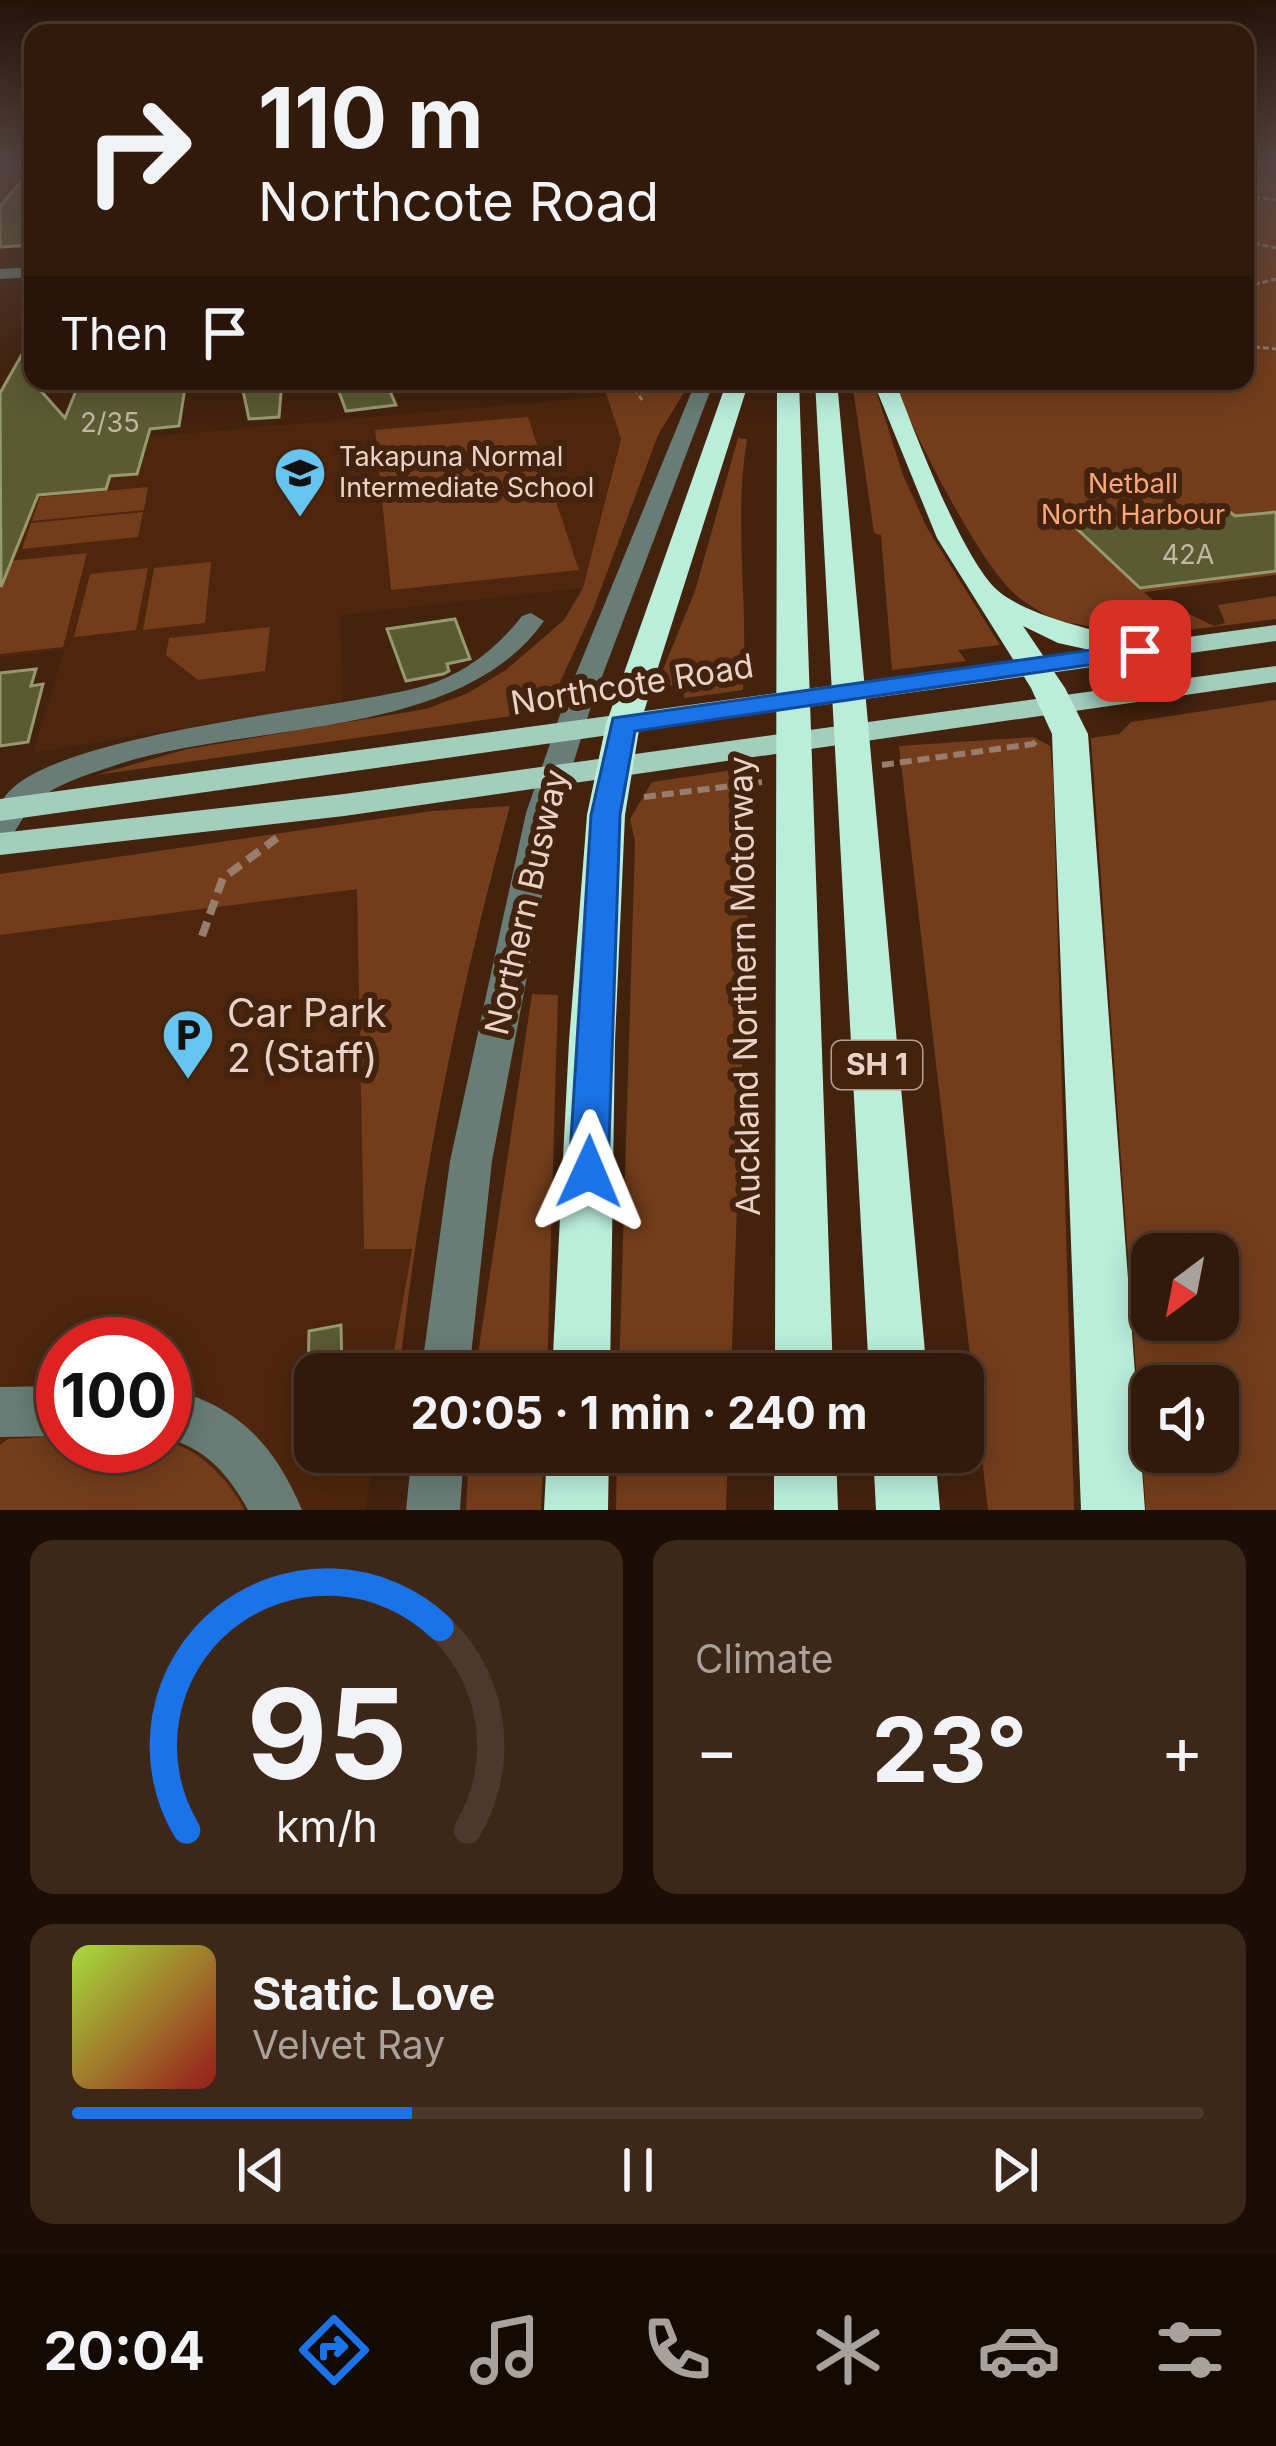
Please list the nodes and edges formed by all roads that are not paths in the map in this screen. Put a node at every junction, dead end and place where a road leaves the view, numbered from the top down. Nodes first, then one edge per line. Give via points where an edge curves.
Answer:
1 (701, 390) edge
2 (735, 390) edge
3 (788, 390) edge
4 (827, 390) edge
5 (888, 390) edge
6 (988, 597) junction
7 (531, 621) dead end
8 (1276, 633) edge
9 (1140, 651) junction
10 (1034, 666) junction
11 (1276, 674) edge
12 (1053, 720) junction
13 (606, 747) junction
14 (3, 816) edge
15 (0, 844) edge
16 (448, 1353) edge
17 (582, 1353) edge
18 (804, 1353) edge
19 (896, 1353) edge
20 (36, 1411) edge
21 (0, 1412) edge
22 (192, 1419) edge
23 (436, 1473) edge
24 (577, 1473) edge
25 (806, 1473) edge
26 (905, 1473) edge
27 (275, 1510) edge
28 (433, 1510) edge
29 (576, 1510) edge
30 (806, 1510) edge
31 (908, 1510) edge
32 (1113, 1510) edge

1 - 16 street, Northern Busway via 542,813 471,1162
2 - 13 highway
3 - 18 highway, Auckland Northern Motorway / SH 1
4 - 19 highway, SH 1
5 - 6 highway via 930,496
6 - 9 highway via 1069,636
6 - 10 highway
7 - 14 street via 492,662 442,689 119,753 54,777
8 - 9 main road, Northcote Road
9 - 10 main road, Northcote Road
10 - 12 highway
10 - 13 main road, Northcote Road via 730,708
11 - 12 main road, Northcote Road
12 - 13 main road, Northcote Road via 921,725 727,752
12 - 32 highway via 1075,758
13 - 14 main road, Northcote Road via 537,739
13 - 15 main road, Northcote Road via 519,780
13 - 17 highway
20 - 21 street
22 - 27 street via 246,1457
23 - 28 street
24 - 29 highway
25 - 30 highway
26 - 31 highway

